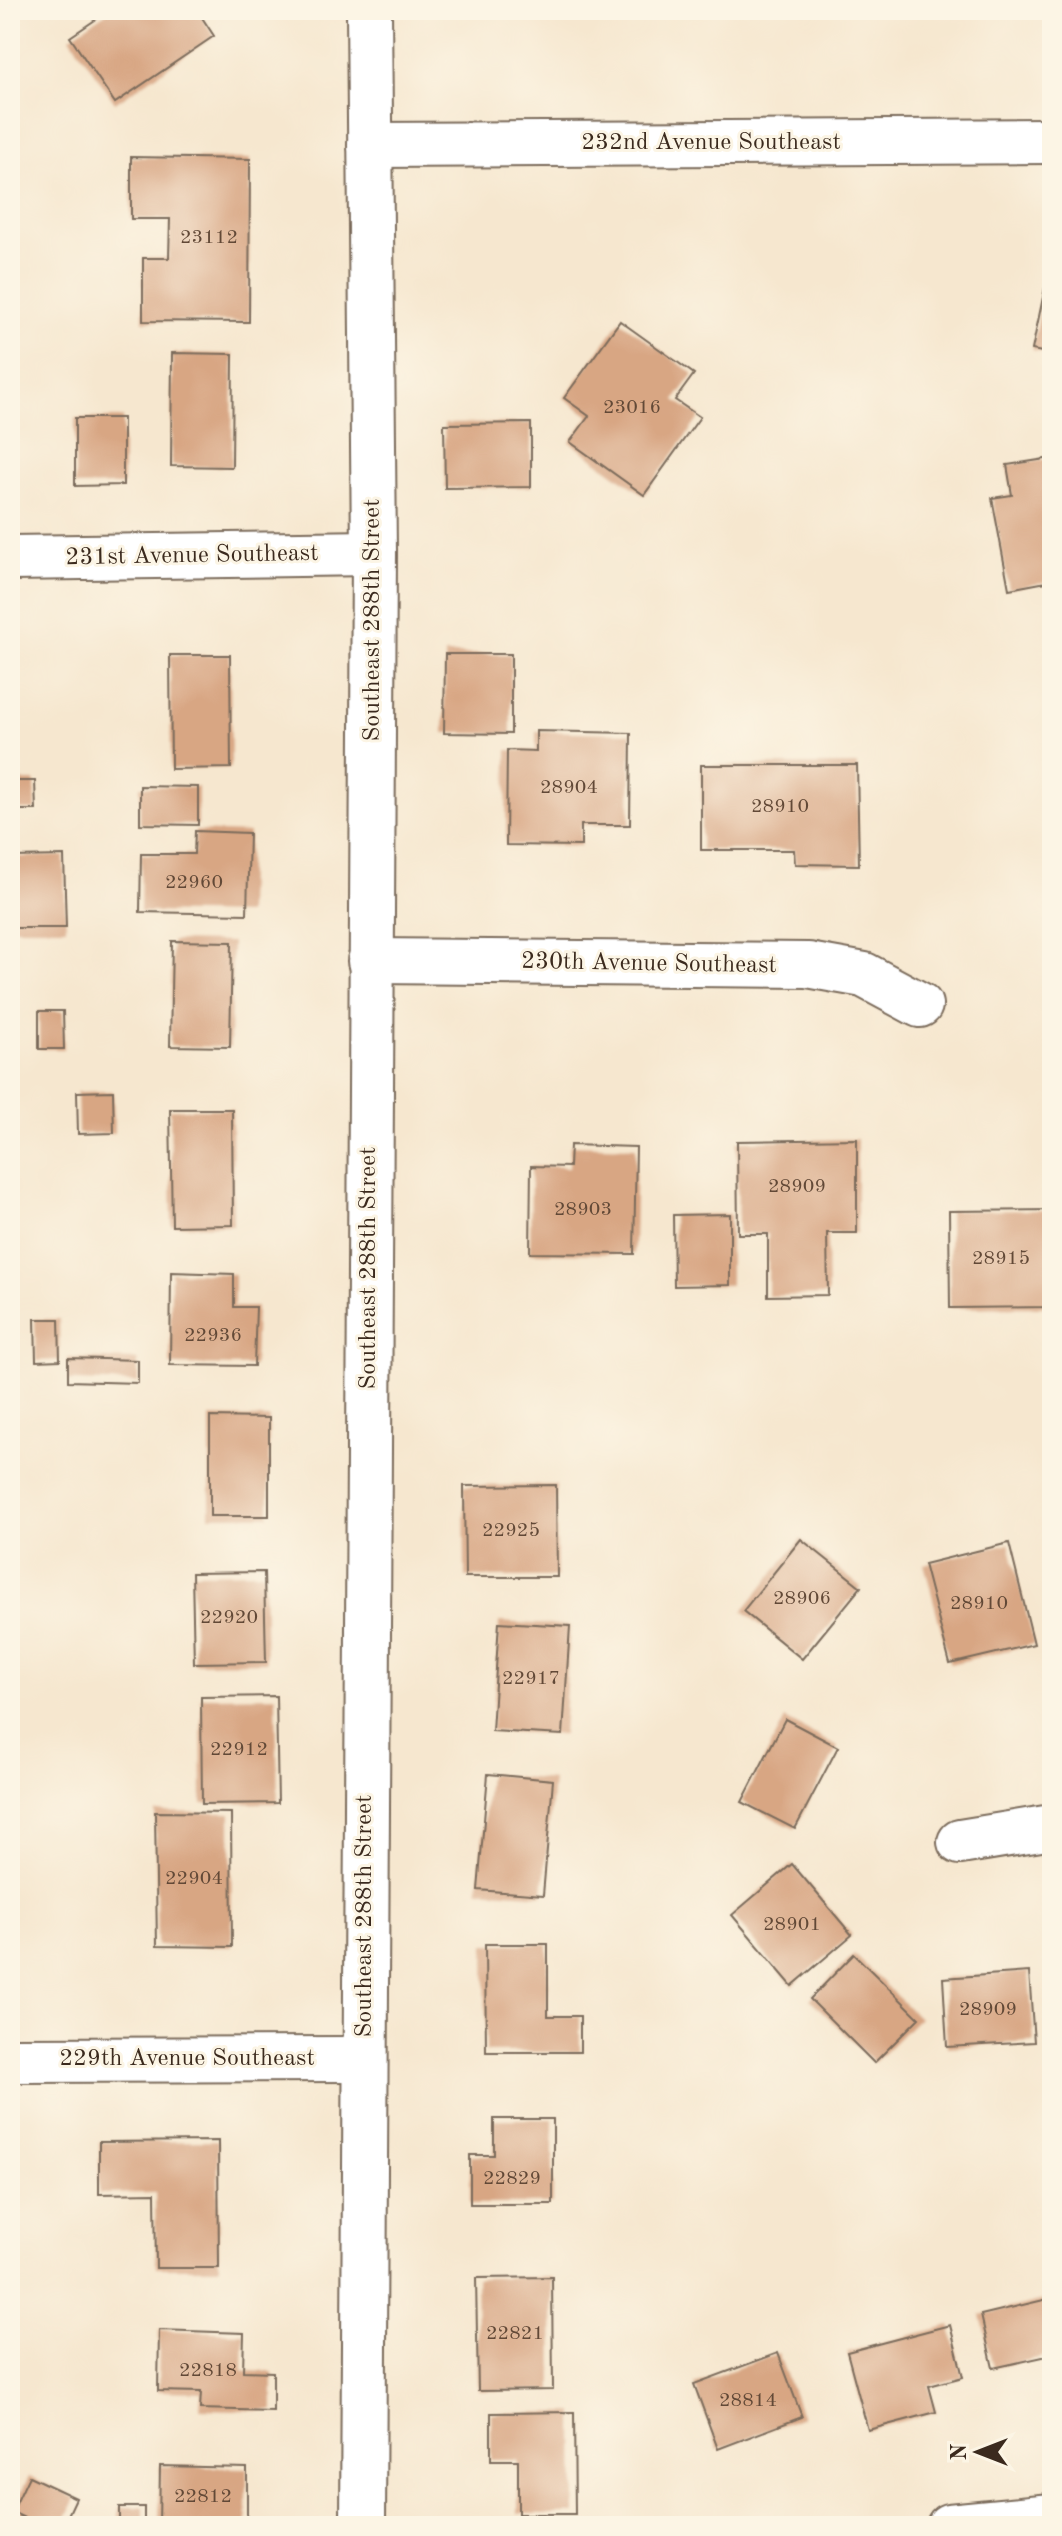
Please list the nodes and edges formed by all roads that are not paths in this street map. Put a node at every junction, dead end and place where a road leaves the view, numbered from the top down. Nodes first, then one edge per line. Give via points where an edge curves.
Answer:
1 (369, 10) edge
2 (1052, 141) edge
3 (370, 145) junction
4 (374, 553) junction
5 (10, 558) edge
6 (370, 961) junction
7 (920, 1005) dead end
8 (1052, 1827) edge
9 (960, 1842) dead end
10 (365, 2059) junction
11 (10, 2060) edge
12 (1052, 2516) edge
13 (363, 2526) edge
14 (949, 2526) edge

1 - 3 street, Southeast 288th Street
2 - 3 street, 232nd Avenue Southeast
3 - 4 street, Southeast 288th Street
4 - 5 street, 231st Avenue Southeast
4 - 6 street, Southeast 288th Street
6 - 7 street, 230th Avenue Southeast via 808,965 864,975
6 - 10 street, Southeast 288th Street
8 - 9 street
10 - 11 street, 229th Avenue Southeast
10 - 13 street, Southeast 288th Street
12 - 14 street

